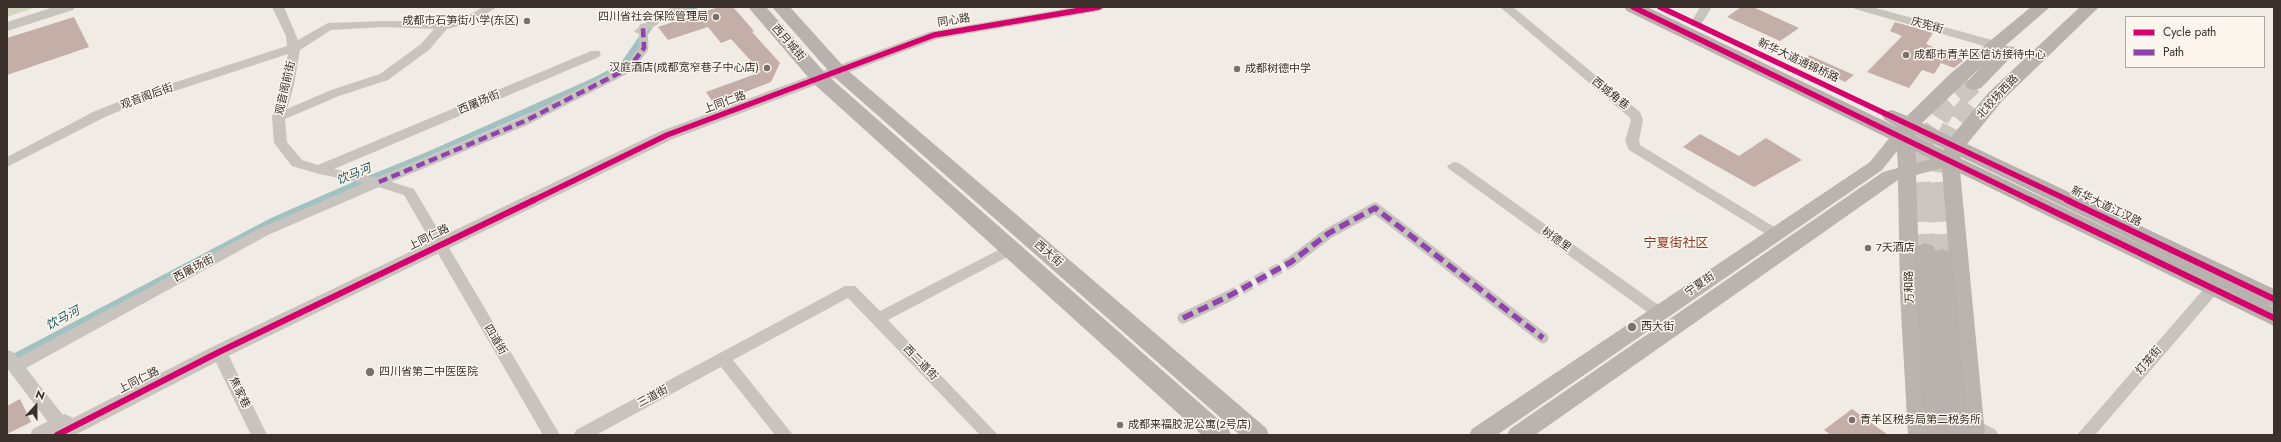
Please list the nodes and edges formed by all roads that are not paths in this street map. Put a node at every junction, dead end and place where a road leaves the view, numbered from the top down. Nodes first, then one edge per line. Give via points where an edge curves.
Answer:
1 (68, 7) edge
2 (278, 7) edge
3 (491, 7) edge
4 (685, 7) edge
5 (757, 7) edge
6 (781, 7) edge
7 (1074, 7) edge
8 (1099, 7) edge
9 (1506, 7) edge
10 (1633, 7) edge
11 (1660, 7) edge
12 (1706, 7) edge
13 (1859, 7) edge
14 (2041, 7) edge
15 (2055, 7) edge
16 (2074, 7) edge
17 (2090, 7) edge
18 (1696, 24) junction
19 (443, 26) junction
20 (7, 27) edge
21 (642, 30) joint
22 (1996, 45) junction
23 (294, 48) junction
24 (595, 54) dead end
25 (826, 73) junction
26 (1978, 87) junction
27 (278, 117) junction
28 (1913, 135) junction
29 (1953, 153) junction
30 (7, 163) edge
31 (1454, 166) dead end
32 (319, 170) junction
33 (1906, 171) junction
34 (377, 181) junction
35 (1776, 234) junction
36 (437, 242) junction
37 (1010, 248) junction
38 (1291, 262) tunnel mouth
39 (2212, 288) junction
40 (850, 290) joint
41 (1227, 297) tunnel mouth
42 (2274, 299) edge
43 (1659, 314) junction
44 (1183, 318) dead end
45 (2274, 318) edge
46 (878, 319) junction
47 (1543, 338) dead end
48 (219, 352) junction
49 (723, 359) junction
50 (11, 361) edge
51 (62, 431) edge
52 (1974, 432) edge
53 (40, 435) edge
54 (259, 435) edge
55 (552, 435) edge
56 (582, 435) edge
57 (785, 435) edge
58 (990, 435) edge
59 (1219, 435) edge
60 (1257, 435) edge
61 (1480, 435) edge
62 (1518, 435) edge
63 (1919, 435) edge
64 (1935, 435) edge
65 (2085, 435) edge

1 - 20 street
2 - 23 street via 292,36
3 - 19 street, 观音阁后街 via 468,21
4 - 21 street via 665,14
5 - 25 main road, 西月城街
6 - 25 main road, 西月城街
7 - 25 street via 938,31
8 - 25 street, 同心路 via 934,35
9 - 35 street, 西城角巷 via 1635,115 1637,120 1632,141 1634,147
10 - 28 main road, 新华大道通锦桥路
11 - 18 main road, 新华大道通锦桥路
12 - 18 street
13 - 22 street, 庆宪街
14 - 22 main road, 北较场西路
15 - 26 main road
16 - 26 main road
17 - 26 main road, 北较场西路
18 - 28 main road, 新华大道通锦桥路
19 - 23 street, 观音阁后街 via 384,24 328,27
19 - 27 street via 425,47 384,77 335,92
21 - 34 street via 644,48 629,68 525,121
22 - 26 main road, 北较场西路
23 - 27 street, 观音阁前街 via 288,85
23 - 30 street, 观音阁后街 via 140,98 100,114
24 - 32 street, 西屠场街
25 - 36 street, 上同仁路 via 667,135
25 - 37 main road, 西大街
25 - 60 main road, 西大街
26 - 28 main road, 北较场西路
26 - 29 main road, 北较场西路
27 - 32 street, 观音阁前街 via 281,142 297,163
28 - 29 main road, 新华大道江汉路
28 - 33 main road, 万和路
28 - 35 main road, 宁夏街 via 1876,166
29 - 33 main road, 宁夏街
29 - 39 main road, 新华大道江汉路
29 - 42 main road, 新华大道江汉路
29 - 52 main road, 万和路 via 1963,330
31 - 43 street, 树德里
32 - 34 street, 观音阁前街
33 - 62 main road, 宁夏街 via 1889,176
33 - 63 main road, 万和路 via 1910,294
34 - 36 street, 四道街 via 409,192
34 - 50 street, 西屠场街 via 263,232
35 - 43 main road, 宁夏街
36 - 48 street, 上同仁路
36 - 51 street via 206,349
36 - 55 street, 四道街
37 - 46 street
37 - 59 main road, 西大街
38 - 47 street via 1329,233 1375,208
39 - 45 main road, 新华大道江汉路
39 - 65 street, 灯笼街
40 - 46 street, 西二道街
40 - 49 street, 三道街
41 - 44 street
43 - 61 main road, 宁夏街
46 - 58 street, 西二道街
48 - 51 street, 上同仁路
48 - 54 street, 焦家巷
49 - 56 street, 三道街
49 - 57 street
50 - 51 street, 西屠场街
51 - 53 street
52 - 64 main road, 万和路 via 1933,254

